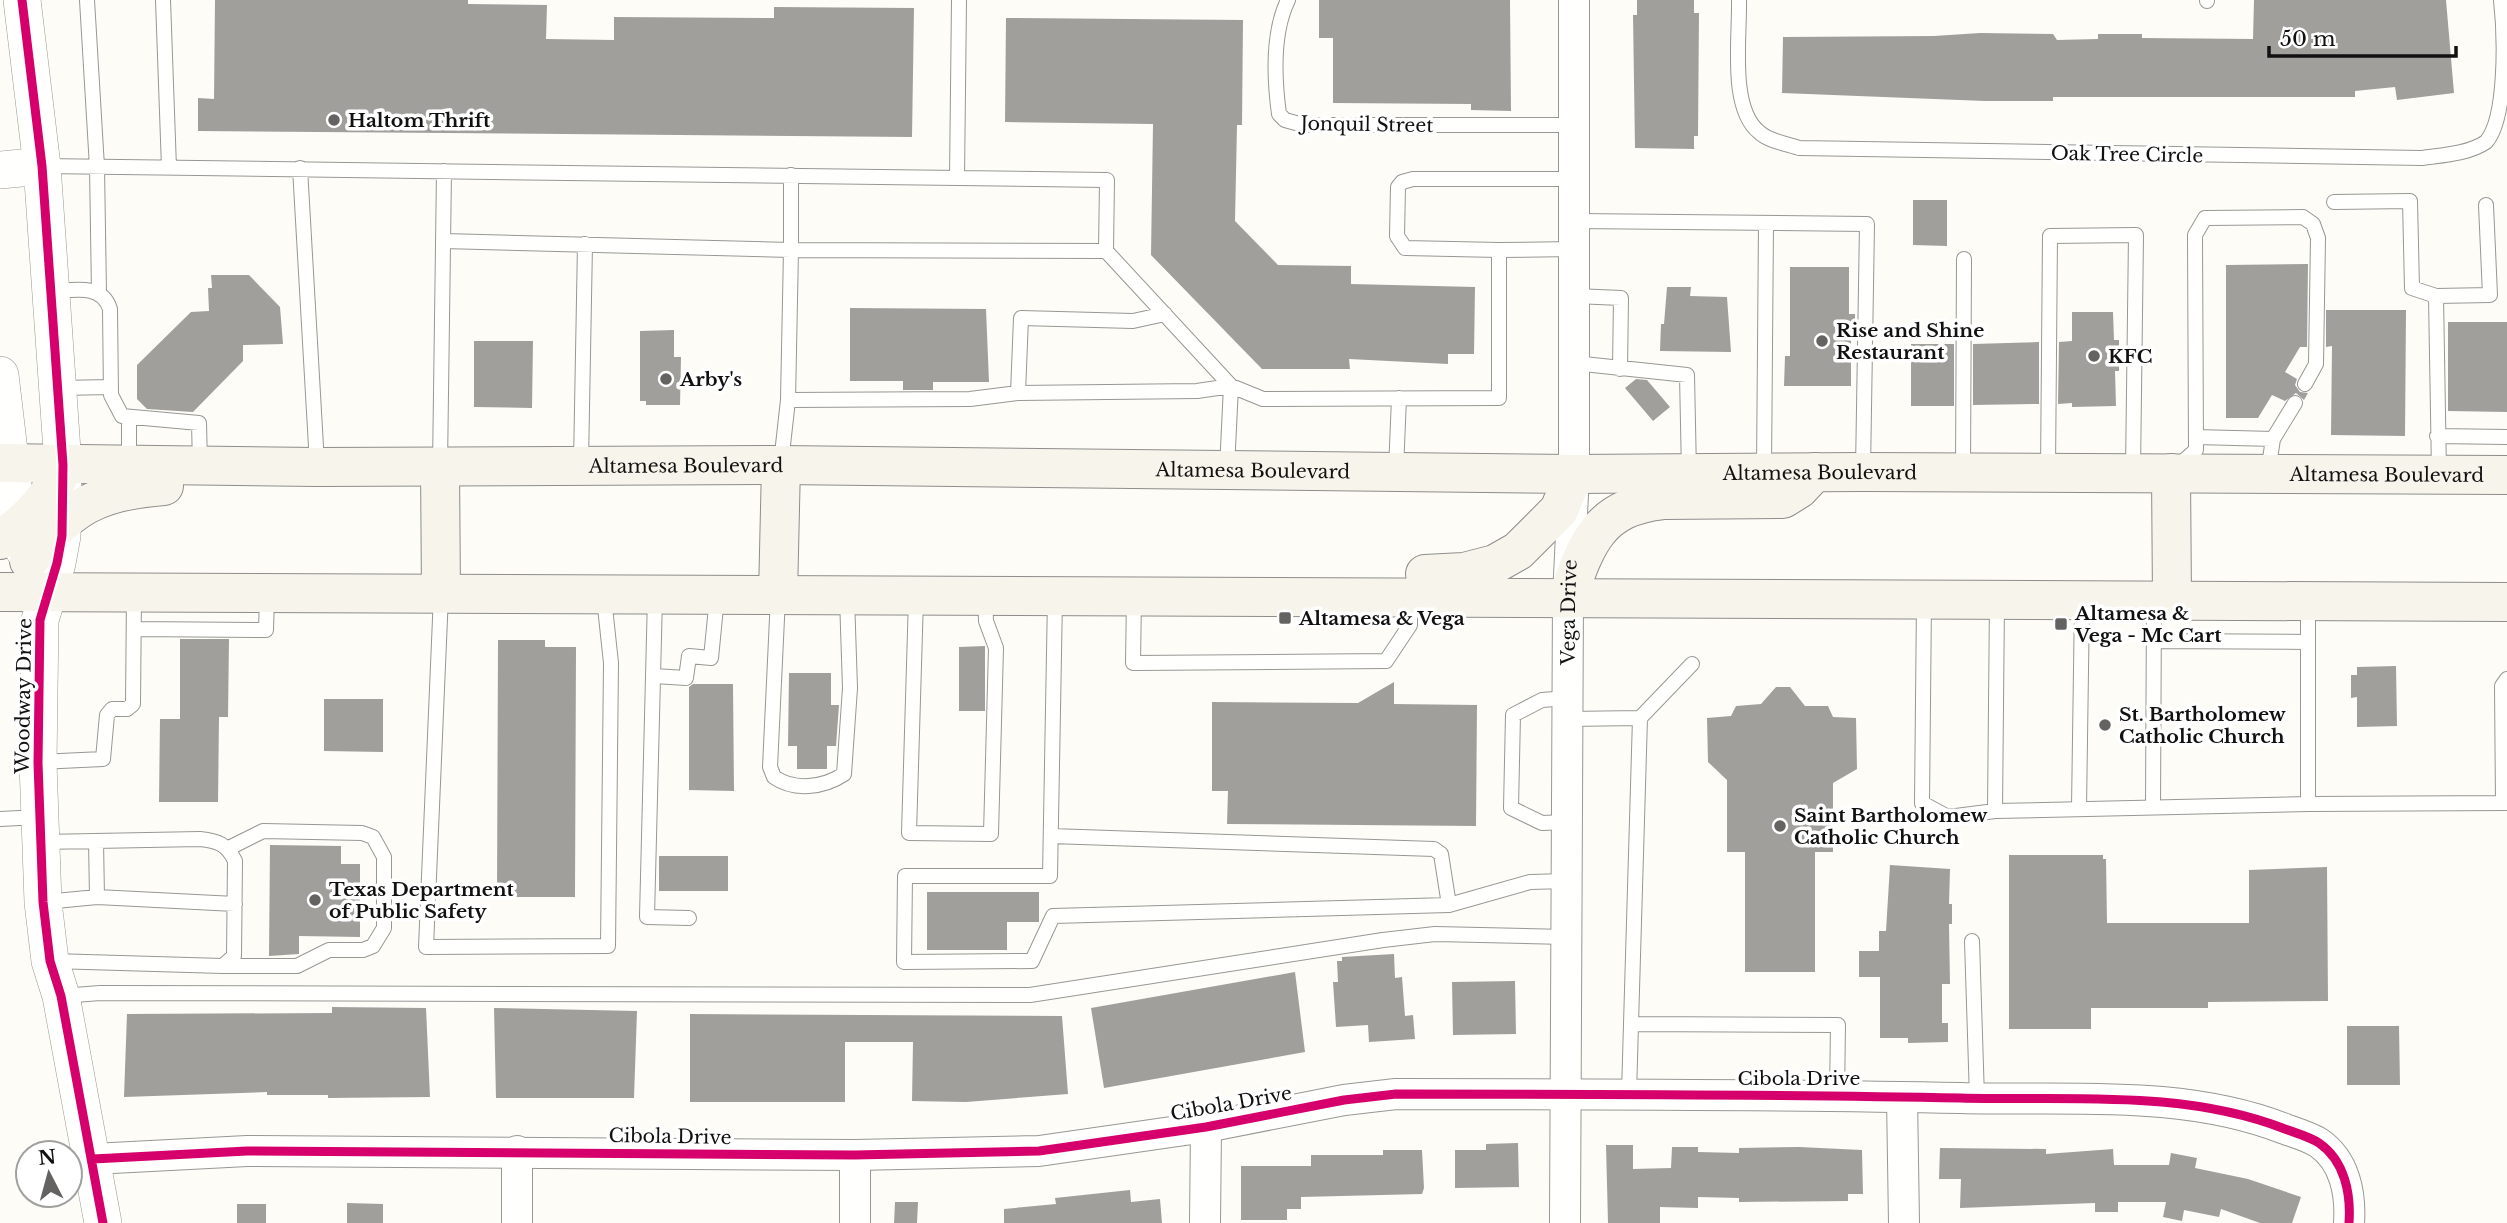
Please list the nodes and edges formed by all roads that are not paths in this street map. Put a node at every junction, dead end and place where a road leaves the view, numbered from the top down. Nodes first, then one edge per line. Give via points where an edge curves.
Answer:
1 (22, 0) edge
2 (88, 0) edge
3 (163, 0) edge
4 (959, 0) edge
5 (1288, 0) edge
6 (1574, 0) edge
7 (1740, 0) edge
8 (2501, 0) edge
9 (1574, 125) junction
10 (42, 166) junction
11 (97, 167) junction
12 (169, 168) junction
13 (300, 169) junction
14 (0, 170) edge
15 (444, 171) junction
16 (791, 176) junction
17 (957, 178) junction
18 (1576, 179) junction
19 (2334, 202) dead end
20 (2486, 205) dead end
21 (1766, 223) junction
22 (1575, 235) junction
23 (443, 241) junction
24 (584, 244) junction
25 (791, 250) junction
26 (1499, 250) junction
27 (1106, 251) junction
28 (1964, 259) dead end
29 (51, 292) junction
30 (99, 293) junction
31 (1575, 296) junction
32 (2435, 296) junction
33 (1165, 314) junction
34 (1574, 363) junction
35 (1620, 369) junction
36 (0, 375) edge
37 (2305, 384) dead end
38 (1231, 386) junction
39 (111, 387) junction
40 (58, 388) junction
41 (1018, 393) junction
42 (1399, 398) junction
43 (788, 400) junction
44 (2295, 403) dead end
45 (129, 419) junction
46 (2437, 436) junction
47 (2196, 437) junction
48 (2507, 437) edge
49 (2270, 457) junction
50 (5, 463) edge
51 (63, 465) junction
52 (129, 465) junction
53 (781, 465) junction
54 (200, 466) junction
55 (581, 466) junction
56 (317, 467) junction
57 (440, 467) junction
58 (1227, 470) junction
59 (1396, 472) junction
60 (1764, 472) junction
61 (1815, 472) junction
62 (1863, 472) junction
63 (1963, 472) junction
64 (2048, 472) junction
65 (1689, 473) junction
66 (2133, 473) junction
67 (2171, 473) junction
68 (1574, 474) junction
69 (2439, 475) junction
70 (2507, 475) edge
71 (62, 524) junction
72 (23, 555) edge
73 (0, 592) edge
74 (134, 592) junction
75 (267, 593) junction
76 (441, 594) junction
77 (603, 595) junction
78 (655, 595) junction
79 (717, 596) junction
80 (778, 596) junction
81 (847, 596) junction
82 (916, 596) junction
83 (985, 596) junction
84 (1055, 596) junction
85 (1134, 596) junction
86 (1293, 596) junction
87 (1410, 596) junction
88 (1568, 596) junction
89 (1924, 598) junction
90 (1997, 599) junction
91 (2082, 599) junction
92 (2163, 600) junction
93 (2308, 601) junction
94 (2507, 602) edge
95 (134, 629) junction
96 (2154, 640) junction
97 (2308, 642) junction
98 (1692, 664) dead end
99 (654, 676) junction
100 (2507, 678) edge
101 (1567, 708) junction
102 (1640, 718) junction
103 (38, 762) junction
104 (2505, 803) edge
105 (2308, 804) junction
106 (2153, 807) junction
107 (2079, 808) junction
108 (1995, 811) junction
109 (0, 819) edge
110 (1567, 822) junction
111 (41, 830) junction
112 (1051, 836) junction
113 (96, 841) junction
114 (229, 848) junction
115 (1566, 881) junction
116 (97, 897) junction
117 (43, 902) junction
118 (235, 904) junction
119 (1449, 905) junction
120 (689, 918) dead end
121 (1566, 937) junction
122 (1972, 941) dead end
123 (50, 961) junction
124 (223, 966) junction
125 (61, 996) junction
126 (1631, 1024) junction
127 (1565, 1094) junction
128 (1629, 1094) junction
129 (1837, 1096) junction
130 (1902, 1097) junction
131 (1977, 1098) junction
132 (1206, 1127) junction
133 (517, 1152) junction
134 (855, 1155) junction
135 (93, 1159) junction
136 (103, 1223) edge
137 (517, 1223) edge
138 (855, 1223) edge
139 (1205, 1223) edge
140 (1564, 1223) edge
141 (1904, 1223) edge
142 (2349, 1223) edge

1 - 10 street
2 - 11 lane
3 - 12 lane
4 - 17 lane
5 - 9 lane, Jonquil Street via 1278,20 1275,82 1279,114 1285,120 1303,125
6 - 9 street, Vega Drive
7 - 8 lane, Oak Tree Circle via 1740,102 1760,134 1800,148 2422,158 2461,152 2485,142 2504,114 2506,40
9 - 18 street, Vega Drive
10 - 11 lane
10 - 14 street
10 - 29 street
11 - 12 lane
11 - 30 lane
12 - 13 lane
13 - 15 lane
13 - 56 lane
15 - 16 lane
15 - 23 lane
16 - 17 lane
16 - 25 lane
17 - 27 lane via 1107,180
18 - 22 street, Vega Drive
18 - 26 lane via 1413,179 1398,187 1397,236 1405,248
19 - 32 lane via 2410,201 2412,288
20 - 32 lane via 2490,295
21 - 22 lane
21 - 60 lane
21 - 62 lane via 1867,224
22 - 26 lane
22 - 31 street, Vega Drive
23 - 24 lane
23 - 57 lane
24 - 25 lane
24 - 55 lane
25 - 27 lane
25 - 43 lane
26 - 42 lane via 1499,398
27 - 33 lane
28 - 63 lane
29 - 30 lane via 84,289
29 - 40 street
30 - 39 lane via 110,309
31 - 34 street, Vega Drive
31 - 35 lane via 1621,298
32 - 46 lane
33 - 38 lane
33 - 41 lane via 1133,321 1021,318
34 - 35 lane
34 - 68 street, Vega Drive
35 - 65 lane via 1687,375
36 - 50 street, Woodway Drive
37 - 47 lane via 2316,364 2318,239 2313,224 2303,216 2205,218 2195,235
38 - 41 lane via 1198,391
38 - 42 lane via 1263,399
38 - 58 lane
39 - 40 lane
39 - 45 lane via 117,409
40 - 51 street
41 - 43 lane via 970,399
42 - 59 lane
43 - 53 lane
44 - 49 lane
45 - 52 lane
45 - 54 lane via 199,424
46 - 48 lane
46 - 69 lane
47 - 49 lane
47 - 67 lane via 2196,450
49 - 67 main road, Altamesa Boulevard
49 - 69 main road, Altamesa Boulevard
50 - 51 main road, Altamesa Boulevard
50 - 72 street, Woodway Drive
51 - 52 main road, Altamesa Boulevard
51 - 71 street
51 - 72 main road
52 - 54 main road, Altamesa Boulevard
53 - 55 main road, Altamesa Boulevard
53 - 58 main road, Altamesa Boulevard
53 - 80 main road
54 - 56 main road, Altamesa Boulevard
55 - 57 main road, Altamesa Boulevard
56 - 57 main road, Altamesa Boulevard
56 - 71 main road via 279,480 115,491 88,502
57 - 76 main road
58 - 59 main road, Altamesa Boulevard
59 - 68 main road, Altamesa Boulevard
60 - 61 main road, Altamesa Boulevard
60 - 65 main road, Altamesa Boulevard
61 - 62 main road, Altamesa Boulevard
61 - 88 main road via 1783,499 1663,500 1621,510 1600,526 1585,548
62 - 63 main road, Altamesa Boulevard
63 - 64 main road, Altamesa Boulevard
64 - 66 main road, Altamesa Boulevard
64 - 66 lane via 2050,236 2136,235
65 - 68 main road, Altamesa Boulevard
66 - 67 main road, Altamesa Boulevard
67 - 92 main road
68 - 86 main road via 1559,510 1518,551 1494,564 1464,572 1371,573 1337,579
68 - 88 street, Vega Drive
69 - 70 main road, Altamesa Boulevard
71 - 72 main road
72 - 73 main road
72 - 74 main road
72 - 103 street, Woodway Drive via 40,620
74 - 75 main road
74 - 95 lane
75 - 76 main road
75 - 95 lane via 266,630
76 - 77 main road
76 - 77 lane via 426,947 608,946 611,663
77 - 78 main road
78 - 79 main road
78 - 99 lane
79 - 80 main road
79 - 99 lane via 711,658 689,656 686,678
80 - 81 main road
80 - 81 lane via 771,767 774,777 796,786 828,783 844,774 850,688
81 - 82 main road
82 - 83 main road
82 - 83 lane via 909,833 991,834 996,648 986,621
83 - 84 main road
84 - 85 main road
84 - 112 lane
85 - 86 main road
85 - 87 lane via 1133,663 1386,661 1410,625
86 - 87 main road
87 - 88 main road
88 - 89 main road
88 - 101 street, Vega Drive
89 - 90 main road
89 - 108 lane via 1922,803 1948,817
90 - 91 main road
90 - 108 lane
91 - 92 main road
91 - 107 lane
92 - 93 main road
92 - 96 lane
93 - 94 main road
93 - 97 lane
95 - 103 lane via 134,704 112,709 107,715 103,759
96 - 97 lane
96 - 106 lane
97 - 105 lane
98 - 102 lane
99 - 120 lane via 648,917
100 - 104 lane via 2502,686
101 - 102 lane
101 - 110 street, Vega Drive
101 - 110 lane via 1542,700 1513,715 1511,808 1542,823
102 - 126 lane
103 - 111 street, Woodway Drive
104 - 105 lane
105 - 106 lane
106 - 107 lane
107 - 108 lane
109 - 111 lane
110 - 115 street, Vega Drive
111 - 113 lane
111 - 117 street, Woodway Drive
112 - 119 lane via 1434,849 1446,866
112 - 119 lane via 1049,876 905,876 904,962 1032,961 1053,916
113 - 114 lane via 200,839
113 - 116 lane
114 - 118 lane via 235,861
114 - 124 lane via 262,831 373,837 384,857 384,928 373,946 321,952 303,965
115 - 119 lane via 1530,882
115 - 121 street, Vega Drive
116 - 117 lane
116 - 118 lane
117 - 123 street, Woodway Drive
118 - 124 lane via 234,956
121 - 125 lane via 1435,934 1030,995
121 - 127 street, Vega Drive
122 - 131 lane
123 - 124 lane
123 - 125 street, Woodway Drive
125 - 135 street, Woodway Drive
126 - 128 lane
126 - 129 lane via 1838,1025
127 - 128 street, Cibola Drive
127 - 132 street, Cibola Drive via 1396,1094
127 - 140 street, Vega Drive
128 - 129 street, Cibola Drive
129 - 130 street, Cibola Drive
130 - 131 street, Cibola Drive
130 - 141 street
131 - 142 street, Cibola Drive via 2180,1103 2228,1110 2317,1142 2333,1155 2351,1199
132 - 134 street, Cibola Drive via 1039,1152
132 - 139 street
133 - 134 street, Cibola Drive
133 - 135 street, Cibola Drive via 247,1152
133 - 137 street
134 - 138 street
135 - 136 street, Woodway Drive

